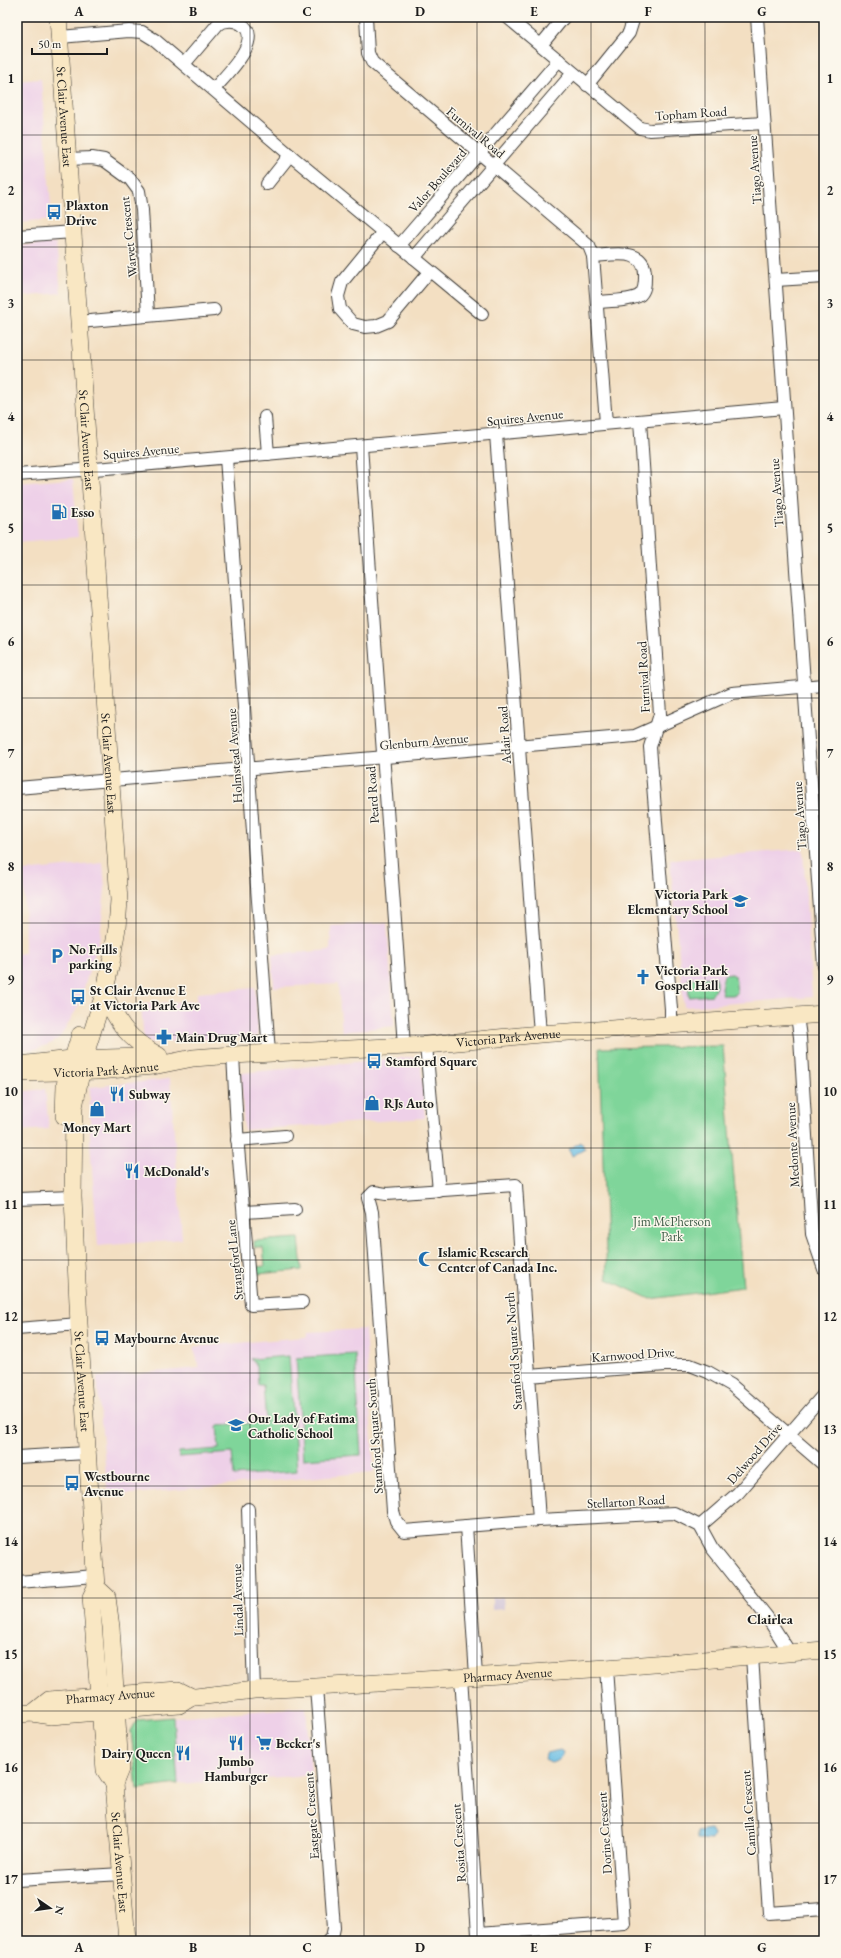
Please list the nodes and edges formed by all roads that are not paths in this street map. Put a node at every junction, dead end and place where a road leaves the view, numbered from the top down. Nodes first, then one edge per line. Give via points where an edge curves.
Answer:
1 (58, 17) edge
2 (366, 17) edge
3 (507, 17) edge
4 (564, 17) edge
5 (634, 17) edge
6 (757, 17) edge
7 (60, 37) junction
8 (541, 45) junction
9 (559, 60) junction
10 (184, 64) junction
11 (573, 73) junction
12 (587, 85) junction
13 (214, 89) junction
14 (764, 123) junction
15 (479, 153) junction
16 (290, 155) junction
17 (68, 159) junction
18 (493, 165) junction
19 (267, 184) dead end
20 (73, 232) junction
21 (383, 232) junction
22 (17, 236) edge
23 (399, 246) junction
24 (593, 256) junction
25 (414, 258) junction
26 (429, 272) junction
27 (824, 277) edge
28 (776, 280) junction
29 (597, 302) junction
30 (214, 310) dead end
31 (482, 314) dead end
32 (148, 315) junction
33 (79, 322) junction
34 (784, 408) junction
35 (265, 417) dead end
36 (640, 421) junction
37 (606, 423) junction
38 (496, 434) junction
39 (361, 446) junction
40 (268, 454) junction
41 (226, 458) junction
42 (89, 470) junction
43 (17, 475) edge
44 (824, 685) edge
45 (804, 686) junction
46 (656, 728) junction
47 (519, 746) junction
48 (384, 758) junction
49 (248, 770) junction
50 (111, 781) junction
51 (17, 788) edge
52 (824, 966) edge
53 (105, 987) junction
54 (824, 1014) edge
55 (797, 1016) junction
56 (671, 1026) junction
57 (540, 1034) junction
58 (426, 1045) junction
59 (404, 1046) junction
60 (269, 1053) junction
61 (233, 1054) junction
62 (159, 1056) junction
63 (193, 1058) junction
64 (17, 1066) edge
65 (76, 1066) junction
66 (17, 1073) edge
67 (285, 1136) dead end
68 (237, 1140) junction
69 (439, 1191) junction
70 (73, 1197) junction
71 (17, 1199) edge
72 (295, 1208) dead end
73 (244, 1212) junction
74 (824, 1270) edge
75 (302, 1302) dead end
76 (79, 1324) junction
77 (17, 1329) edge
78 (529, 1376) junction
79 (824, 1394) edge
80 (789, 1435) junction
81 (87, 1453) junction
82 (17, 1457) edge
83 (824, 1465) edge
84 (248, 1509) dead end
85 (539, 1520) junction
86 (466, 1526) junction
87 (700, 1526) junction
88 (17, 1582) edge
89 (96, 1582) junction
90 (824, 1650) edge
91 (790, 1653) junction
92 (752, 1656) junction
93 (606, 1668) junction
94 (469, 1677) junction
95 (316, 1687) junction
96 (254, 1690) junction
97 (108, 1703) junction
98 (25, 1714) edge
99 (122, 1874) junction
100 (17, 1880) edge
101 (824, 1909) edge
102 (551, 1928) joint
103 (127, 1941) edge
104 (328, 1941) edge

1 - 7 main road, St Clair Avenue East
2 - 15 street, Furnival Road via 368,52 372,62
3 - 8 street, Topham Road
4 - 8 street
5 - 12 street via 629,33
6 - 14 street, Tiago Avenue
7 - 10 street via 142,32
7 - 17 main road, St Clair Avenue East
8 - 9 street, Topham Road
9 - 11 street, Topham Road
9 - 15 street, Valor Boulevard
10 - 13 street
10 - 13 street via 218,24 225,20 234,20 243,24 248,32 249,42 246,50
11 - 12 street, Topham Road
11 - 18 street
12 - 14 street, Topham Road via 640,128 650,130
13 - 16 street
14 - 28 street, Tiago Avenue
15 - 18 street, Furnival Road
15 - 23 street, Valor Boulevard
16 - 19 street
16 - 21 street
17 - 20 main road, St Clair Avenue East
17 - 32 street, Warvet Crescent via 104,160 130,179 139,191
18 - 24 street, Furnival Road via 579,236 589,246
18 - 25 street
20 - 22 street
20 - 33 main road, St Clair Avenue East
21 - 23 street
21 - 26 street via 342,282 338,296 340,309 353,324 365,327 388,321
23 - 25 street
24 - 29 street, Furnival Road
24 - 29 street via 638,257 644,264 645,274 645,287 639,295
25 - 26 street
26 - 31 street
27 - 28 street
28 - 34 street, Tiago Avenue
29 - 37 street, Furnival Road
30 - 32 street
32 - 33 street
33 - 42 main road, St Clair Avenue East
34 - 36 street, Squires Avenue
34 - 45 street, Tiago Avenue
35 - 40 street
36 - 37 street, Squires Avenue
36 - 46 street, Furnival Road via 660,714
37 - 38 street, Squires Avenue
38 - 39 street, Squires Avenue
38 - 47 street, Adair Road
39 - 40 street, Squires Avenue
39 - 48 street, Peard Road
40 - 41 street, Squires Avenue
41 - 42 street, Squires Avenue
41 - 49 street, Holmstead Avenue
42 - 43 street, Squires Avenue
42 - 50 main road, St Clair Avenue East
44 - 45 street, Glenburn Avenue
45 - 46 street, Glenburn Avenue via 732,693
45 - 52 street, Tiago Avenue
46 - 47 street, Glenburn Avenue via 635,736
46 - 56 street, Furnival Road via 650,747
47 - 48 street, Glenburn Avenue
47 - 57 street, Adair Road
48 - 49 street, Glenburn Avenue
48 - 59 street, Peard Road
49 - 50 street, Glenburn Avenue
49 - 60 street, Holmstead Avenue
50 - 51 street, Glenburn Avenue
50 - 53 main road, St Clair Avenue East via 119,900 115,942
53 - 62 main road via 119,1024 147,1049
53 - 65 main road, St Clair Avenue East
54 - 55 main road, Victoria Park Avenue
55 - 56 main road, Victoria Park Avenue
55 - 74 street, Medonte Avenue via 812,1234
56 - 57 main road, Victoria Park Avenue
57 - 58 main road, Victoria Park Avenue
58 - 59 main road, Victoria Park Avenue
58 - 69 street
59 - 60 main road, Victoria Park Avenue
60 - 61 main road, Victoria Park Avenue
61 - 63 main road, Victoria Park Avenue
61 - 68 street, Strangford Lane
62 - 63 main road, Victoria Park Avenue
62 - 65 main road, Victoria Park Avenue
63 - 65 main road, Victoria Park Avenue via 153,1066
64 - 65 main road, Victoria Park Avenue
65 - 66 main road, Victoria Park Avenue
65 - 70 main road, St Clair Avenue East
67 - 68 street
68 - 73 street, Strangford Lane
69 - 78 street, Stamford Square North via 516,1186
69 - 86 street, Stamford Square South via 386,1194 374,1192 368,1198 372,1212 393,1511 396,1521 404,1531
70 - 71 street
70 - 76 main road, St Clair Avenue East
72 - 73 street, Strangford Lane
73 - 75 street, Strangford Lane via 251,1305
76 - 77 street
76 - 81 main road, St Clair Avenue East
78 - 80 street, Karnwood Drive via 690,1365 731,1385
78 - 85 street, Stamford Square North
79 - 80 street, Delwood Drive
80 - 83 street, Karnwood Drive
80 - 87 street, Delwood Drive via 738,1493
81 - 82 street
81 - 89 main road, St Clair Avenue East
84 - 96 street, Lindal Avenue
85 - 86 street, Stellarton Road
85 - 87 street, Stellarton Road via 674,1513
86 - 94 street
87 - 91 street via 712,1548 767,1617
88 - 89 street
89 - 97 main road, St Clair Avenue East via 108,1600 111,1627
90 - 91 main road, Pharmacy Avenue
91 - 92 main road, Pharmacy Avenue
92 - 93 main road, Pharmacy Avenue
92 - 101 street, Camilla Crescent via 769,1913
93 - 94 main road, Pharmacy Avenue
93 - 102 street, Dorine Crescent via 624,1924
94 - 95 main road, Pharmacy Avenue
94 - 102 street, Rosita Crescent via 478,1934
95 - 96 main road, Pharmacy Avenue
95 - 104 street, Eastgate Crescent via 334,1928
96 - 97 main road, Pharmacy Avenue via 192,1697 178,1690
97 - 98 main road, Pharmacy Avenue via 51,1716
97 - 99 main road, St Clair Avenue East via 105,1770 114,1784
99 - 100 street
99 - 103 main road, St Clair Avenue East

